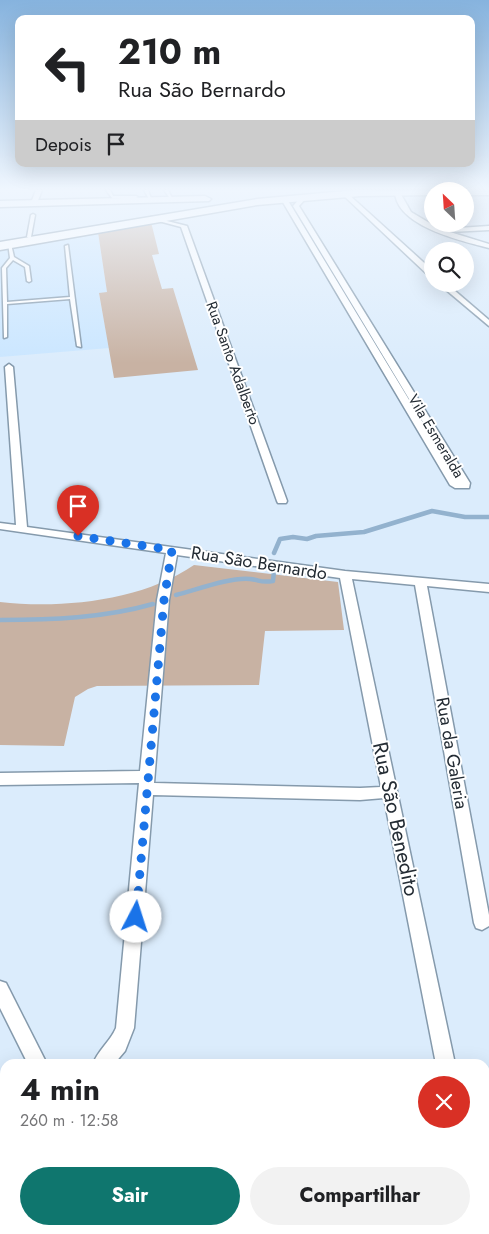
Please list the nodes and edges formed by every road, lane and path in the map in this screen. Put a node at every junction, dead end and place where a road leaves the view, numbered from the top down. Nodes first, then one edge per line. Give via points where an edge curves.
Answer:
1 (5, 248) edge
2 (67, 248) edge
3 (192, 248) edge
4 (318, 248) edge
5 (404, 248) edge
6 (478, 248) edge
7 (489, 255) edge
8 (12, 258) junction
9 (424, 266) edge
10 (29, 281) dead end
11 (452, 292) edge
12 (72, 298) junction
13 (5, 302) junction
14 (354, 306) junction
15 (489, 324) edge
16 (5, 337) dead end
17 (78, 346) dead end
18 (9, 367) dead end
19 (282, 501) dead end
20 (0, 526) edge
21 (22, 529) junction
22 (172, 550) junction
23 (345, 576) junction
24 (421, 584) junction
25 (489, 588) edge
26 (0, 779) edge
27 (148, 783) junction
28 (391, 792) junction
29 (482, 923) dead end
30 (0, 989) edge
31 (35, 1059) edge
32 (106, 1059) edge
33 (445, 1059) edge

1 - 8 lane
2 - 12 lane
3 - 19 street, Rua Santo Adalberto
4 - 14 street, Vila Esmeralda
5 - 9 street
6 - 7 street
8 - 10 lane via 27,266
8 - 13 lane via 4,268
11 - 15 street
12 - 13 lane
12 - 17 lane
13 - 16 lane
14 - 14 street, Vila Esmeralda via 455,485 464,486 465,483
18 - 21 street
20 - 21 street, Rua São Bernardo
21 - 22 street, Rua São Bernardo
22 - 23 street, Rua São Bernardo
22 - 27 street via 164,600
23 - 24 street, Rua São Bernardo
23 - 28 street, Rua São Benedito
24 - 25 street, Rua São Bernardo
24 - 29 street, Rua da Galeria
26 - 27 street
27 - 28 street via 360,794
27 - 32 street via 125,1028 118,1045
28 - 33 street, Rua São Benedito
30 - 31 street

